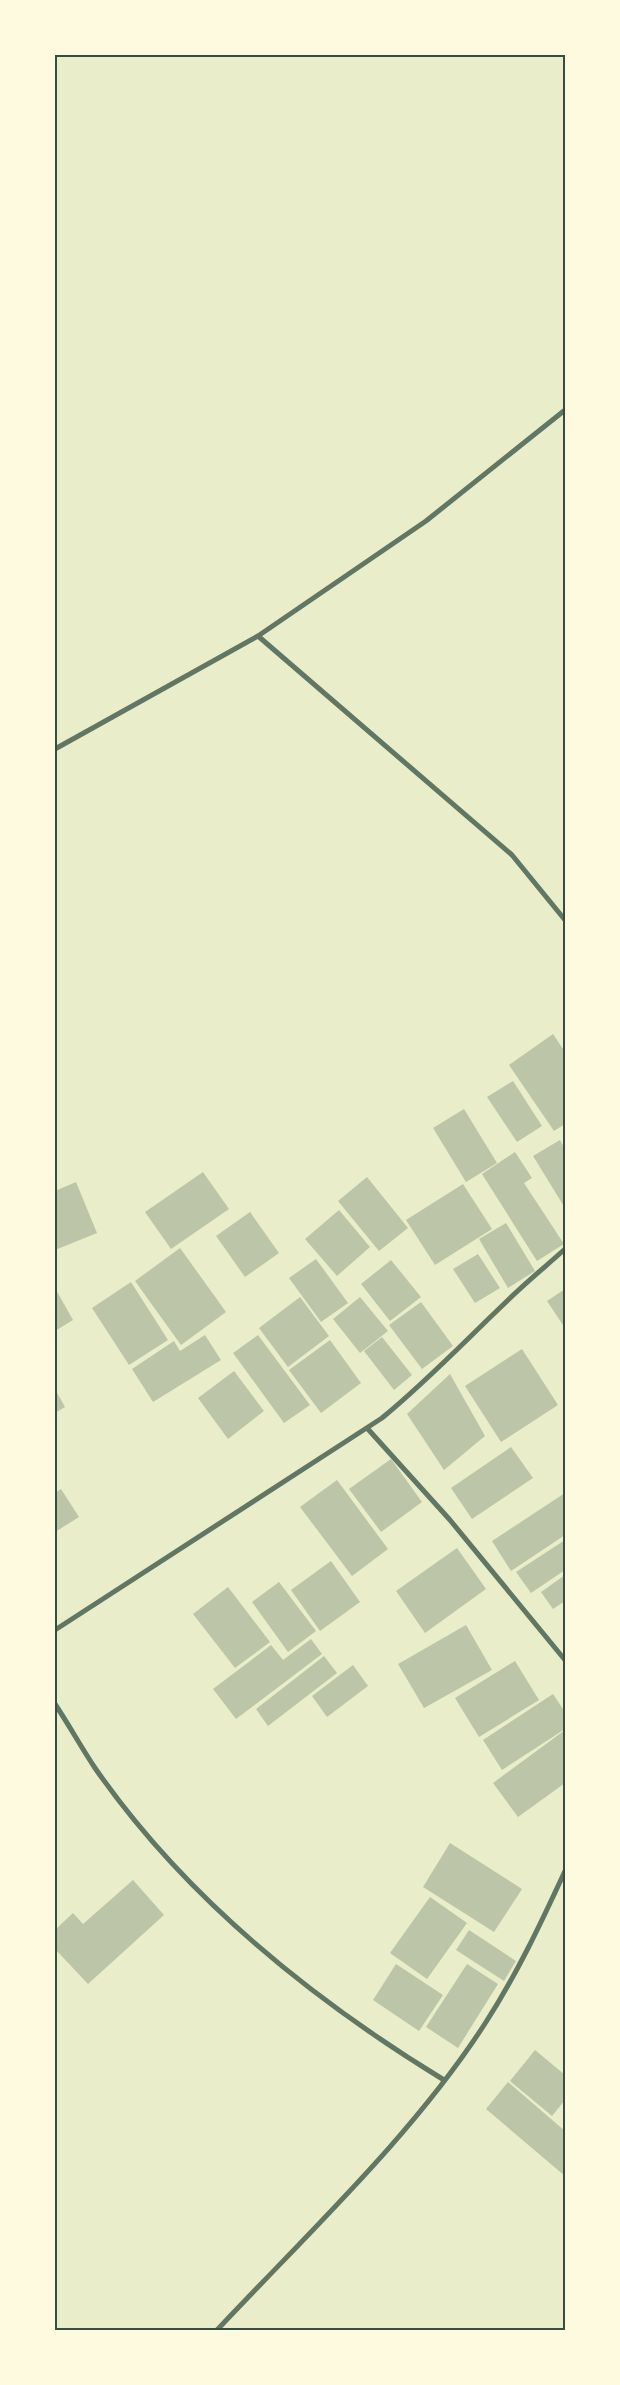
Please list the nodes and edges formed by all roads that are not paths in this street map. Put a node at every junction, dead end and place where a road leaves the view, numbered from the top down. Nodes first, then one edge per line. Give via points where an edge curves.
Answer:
1 (565, 410) edge
2 (258, 636) junction
3 (55, 750) edge
4 (565, 920) edge
5 (565, 1249) edge
6 (367, 1428) junction
7 (55, 1630) edge
8 (565, 1660) edge
9 (55, 1704) edge
10 (565, 1871) edge
11 (444, 2080) junction
12 (217, 2330) edge

1 - 2 street via 426,521
2 - 3 street
2 - 4 street via 512,855
5 - 6 street via 505,1302 413,1392
6 - 7 street
6 - 8 street via 450,1520
9 - 11 street via 96,1769 150,1836 212,1903 342,2014
10 - 11 street via 521,1965
11 - 12 street via 352,2187

